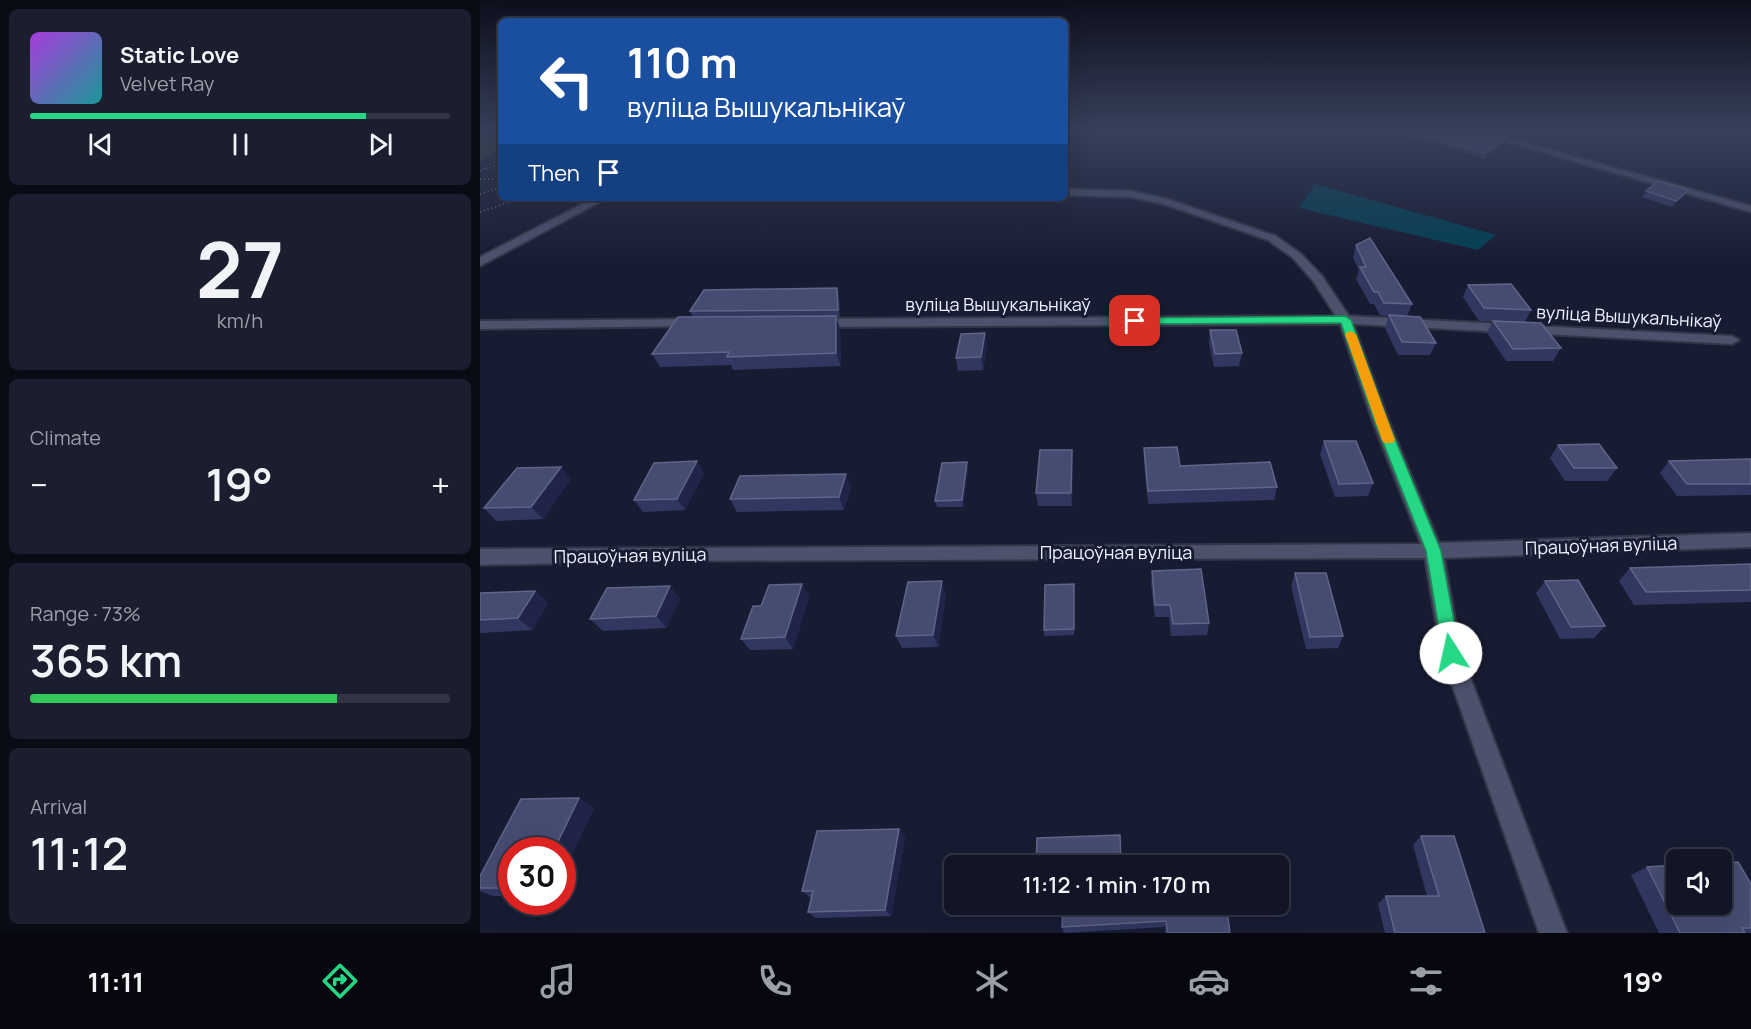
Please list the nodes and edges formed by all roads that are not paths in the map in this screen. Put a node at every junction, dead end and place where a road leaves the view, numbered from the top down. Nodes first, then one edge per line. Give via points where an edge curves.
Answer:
1 (1622, 173) edge
2 (1068, 192) edge
3 (597, 201) edge
4 (1751, 209) edge
5 (480, 262) edge
6 (1345, 320) junction
7 (705, 323) edge
8 (800, 323) edge
9 (480, 325) edge
10 (1732, 340) dead end
11 (1751, 540) edge
12 (1433, 551) junction
13 (480, 557) edge
14 (1553, 933) edge

1 - 4 street
2 - 6 street via 1131,195 1167,202 1272,238 1297,256 1318,279
3 - 5 street
6 - 8 street, вуліца Вышукальнікаў
6 - 10 street, вуліца Вышукальнікаў
6 - 12 street
7 - 9 street
11 - 12 street, Працоўная вуліца
12 - 13 street, Працоўная вуліца
12 - 14 street via 1451,653

